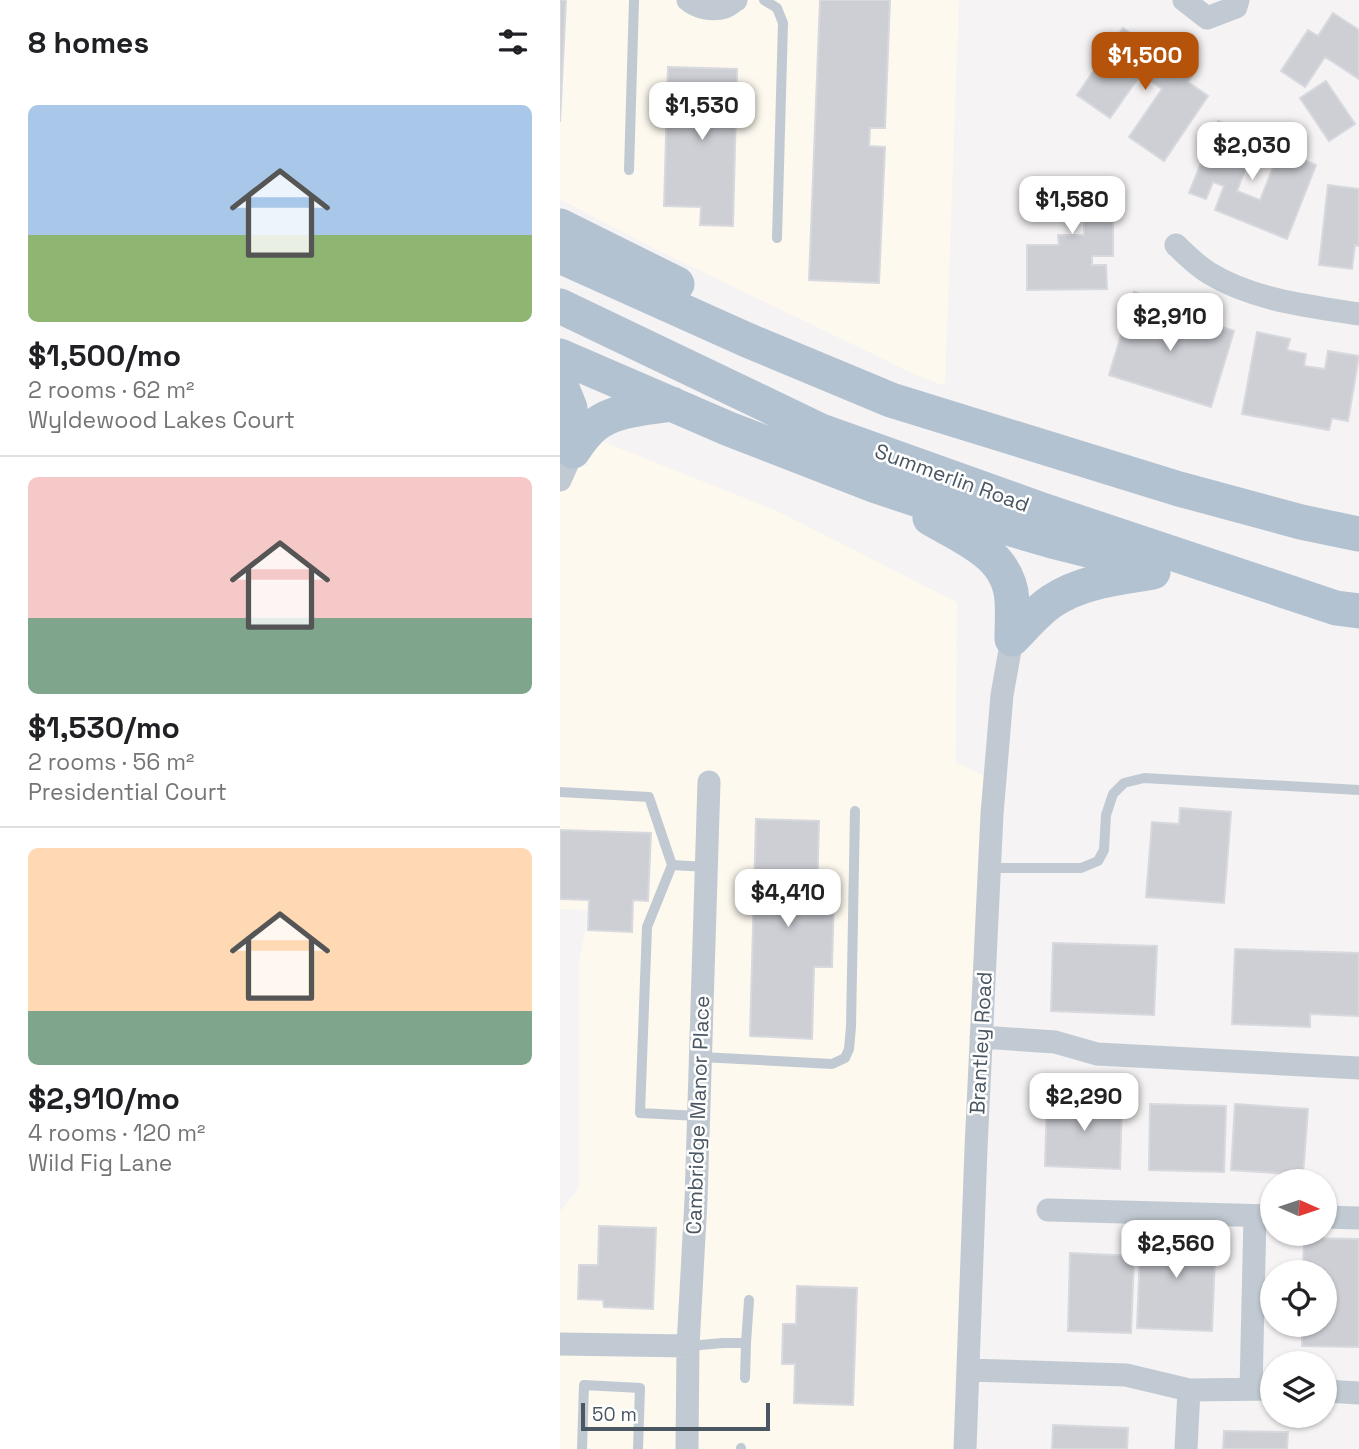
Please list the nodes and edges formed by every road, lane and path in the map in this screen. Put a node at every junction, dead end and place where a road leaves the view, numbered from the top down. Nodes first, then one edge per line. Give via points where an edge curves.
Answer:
1 (634, 0) edge
2 (688, 0) edge
3 (736, 0) edge
4 (764, 0) edge
5 (1184, 0) edge
6 (1238, 0) edge
7 (629, 170) dead end
8 (560, 226) edge
9 (777, 238) dead end
10 (1176, 244) dead end
11 (560, 256) edge
12 (560, 306) edge
13 (1359, 314) edge
14 (560, 356) edge
15 (560, 383) edge
16 (672, 404) junction
17 (1098, 464) junction
18 (563, 472) edge
19 (876, 486) junction
20 (1359, 534) edge
21 (1164, 569) junction
22 (1348, 609) edge
23 (1012, 639) junction
24 (709, 782) dead end
25 (1359, 790) edge
26 (560, 792) edge
27 (855, 811) dead end
28 (672, 865) junction
29 (707, 867) junction
30 (989, 868) junction
31 (981, 1037) junction
32 (701, 1056) junction
33 (1359, 1068) edge
34 (699, 1116) junction
35 (1048, 1210) dead end
36 (1260, 1216) edge
37 (1337, 1217) edge
38 (1359, 1218) edge
39 (1264, 1246) edge
40 (749, 1300) dead end
41 (560, 1343) edge
42 (747, 1343) junction
43 (688, 1346) junction
44 (1262, 1351) edge
45 (968, 1370) junction
46 (745, 1378) dead end
47 (1260, 1389) edge
48 (1189, 1390) junction
49 (1337, 1392) edge
50 (1359, 1393) edge
51 (582, 1449) edge
52 (638, 1449) edge
53 (687, 1449) edge
54 (965, 1449) edge
55 (1186, 1449) edge

1 - 7 lane
2 - 3 street via 711,9
4 - 9 lane via 777,8 783,23
5 - 6 street via 1207,18 1236,8
8 - 17 main road via 811,351 930,402
10 - 13 street via 1207,271 1235,287
11 - 17 main road via 891,400
12 - 22 main road, Summerlin Road via 821,431 1055,514
14 - 16 main road
15 - 18 main road via 570,408
16 - 18 main road via 617,414 594,425
16 - 19 main road
17 - 20 main road via 1289,519
19 - 21 main road via 1052,541
19 - 23 main road via 999,564 1012,597
21 - 22 main road
21 - 23 main road via 1071,591 1038,612
23 - 30 street, Brantley Road via 1002,695
24 - 29 street, Cambridge Manor Place
25 - 30 lane via 1144,778 1124,783 1113,794 1098,861 1081,868
26 - 28 lane via 649,797
27 - 32 lane via 851,1027 845,1058 832,1064
28 - 29 lane
28 - 34 lane via 647,927 640,1113
29 - 32 street, Cambridge Manor Place
30 - 31 street, Brantley Road
31 - 33 street via 1055,1042 1097,1054
31 - 45 street, Brantley Road
32 - 34 street, Cambridge Manor Place
34 - 43 street, Cambridge Manor Place
35 - 36 street
37 - 38 street
39 - 44 street
40 - 42 lane
41 - 43 street
42 - 43 lane
42 - 46 lane
43 - 53 street, Cambridge Manor Place
45 - 48 street via 1126,1375
45 - 54 street, Brantley Road
47 - 48 street
48 - 55 street
49 - 50 street
51 - 52 lane via 584,1385 640,1388

